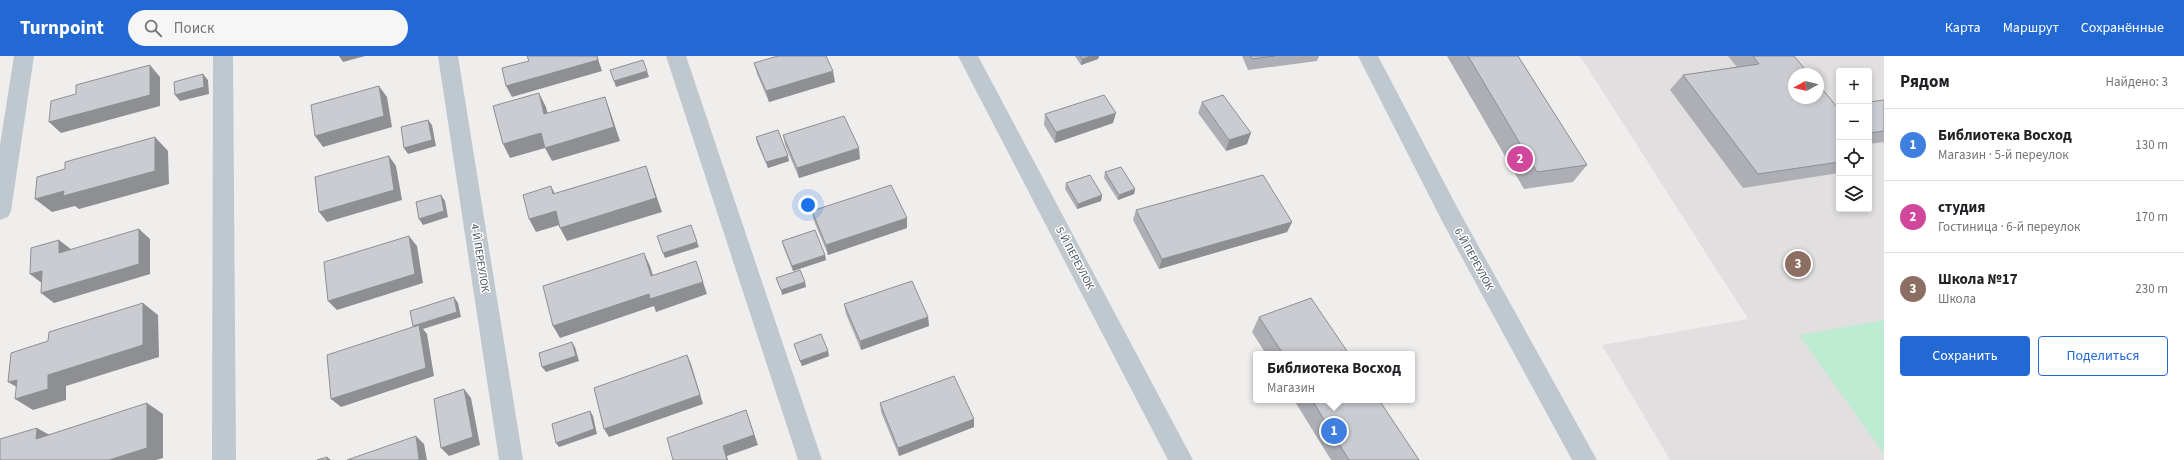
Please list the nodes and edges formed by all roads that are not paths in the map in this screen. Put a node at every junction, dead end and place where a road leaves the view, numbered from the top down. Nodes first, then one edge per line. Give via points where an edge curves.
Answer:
1 (24, 56) edge
2 (223, 56) edge
3 (448, 56) edge
4 (676, 56) edge
5 (968, 56) edge
6 (1368, 56) edge
7 (0, 211) edge
8 (224, 460) edge
9 (512, 460) edge
10 (810, 460) edge
11 (1182, 460) edge
12 (1585, 460) edge

1 - 7 street
2 - 8 street
3 - 9 street, 4-Й ПЕРЕУЛОК
4 - 10 street
5 - 11 street, 5-Й ПЕРЕУЛОК
6 - 12 street, 6-Й ПЕРЕУЛОК via 1450,215

